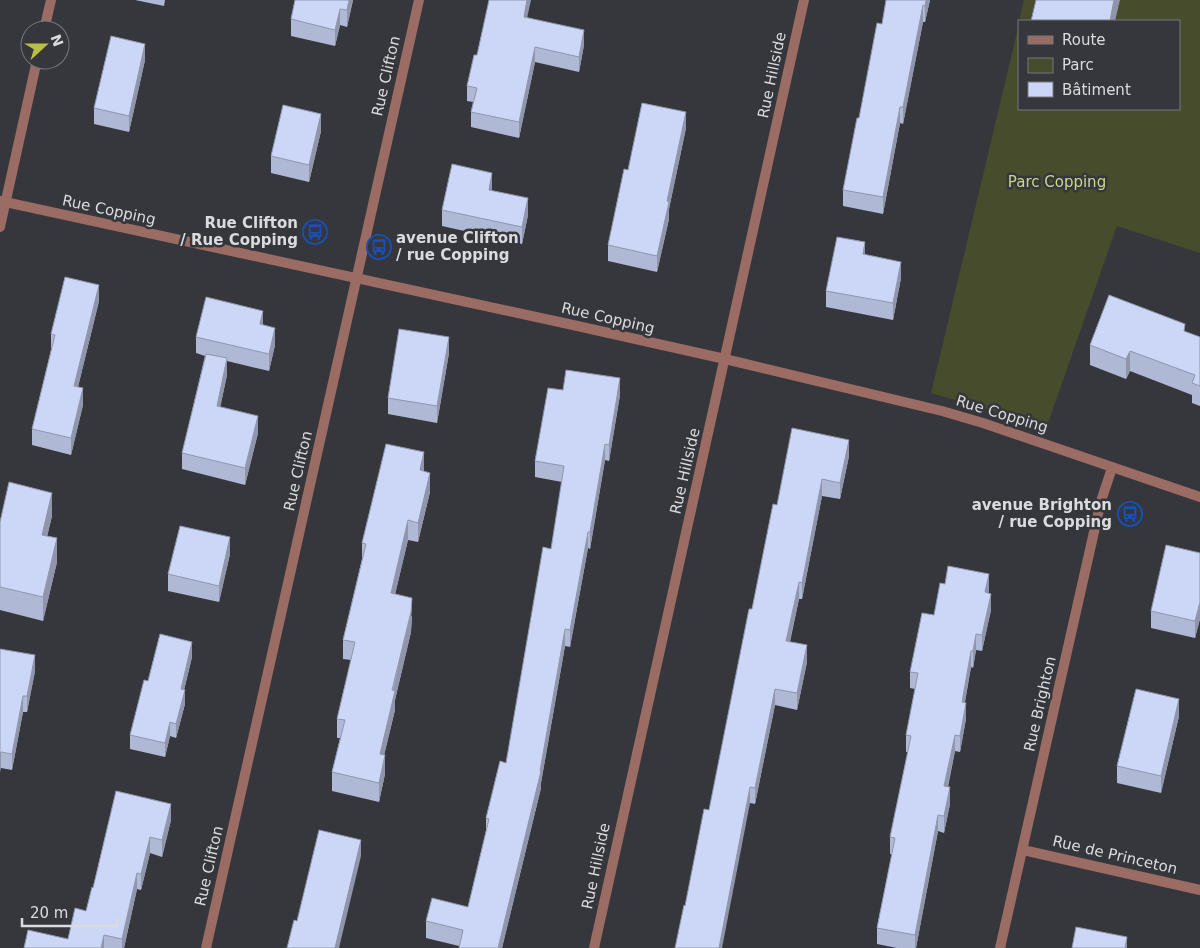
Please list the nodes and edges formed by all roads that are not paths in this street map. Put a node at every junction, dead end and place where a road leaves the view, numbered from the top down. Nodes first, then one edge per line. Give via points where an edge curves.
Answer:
1 (51, 0) edge
2 (419, 0) edge
3 (804, 0) edge
4 (46, 20) edge
5 (35, 70) edge
6 (3, 202) edge
7 (0, 227) edge
8 (356, 279) junction
9 (725, 360) junction
10 (1112, 468) junction
11 (1200, 497) edge
12 (1023, 850) junction
13 (1200, 890) edge
14 (206, 948) edge
15 (594, 948) edge
16 (1000, 948) edge

1 - 4 street
2 - 8 street, Rue Clifton
3 - 9 street, Rue Hillside
5 - 6 street
6 - 7 street
6 - 8 street, Rue Copping
8 - 9 street, Rue Copping
8 - 14 street, Rue Clifton
9 - 10 street, Rue Copping via 942,411
9 - 15 street, Rue Hillside
10 - 11 street, Rue Copping
10 - 12 street, Rue Brighton via 1099,511
12 - 13 street, Rue de Princeton
12 - 16 street, Rue Brighton

